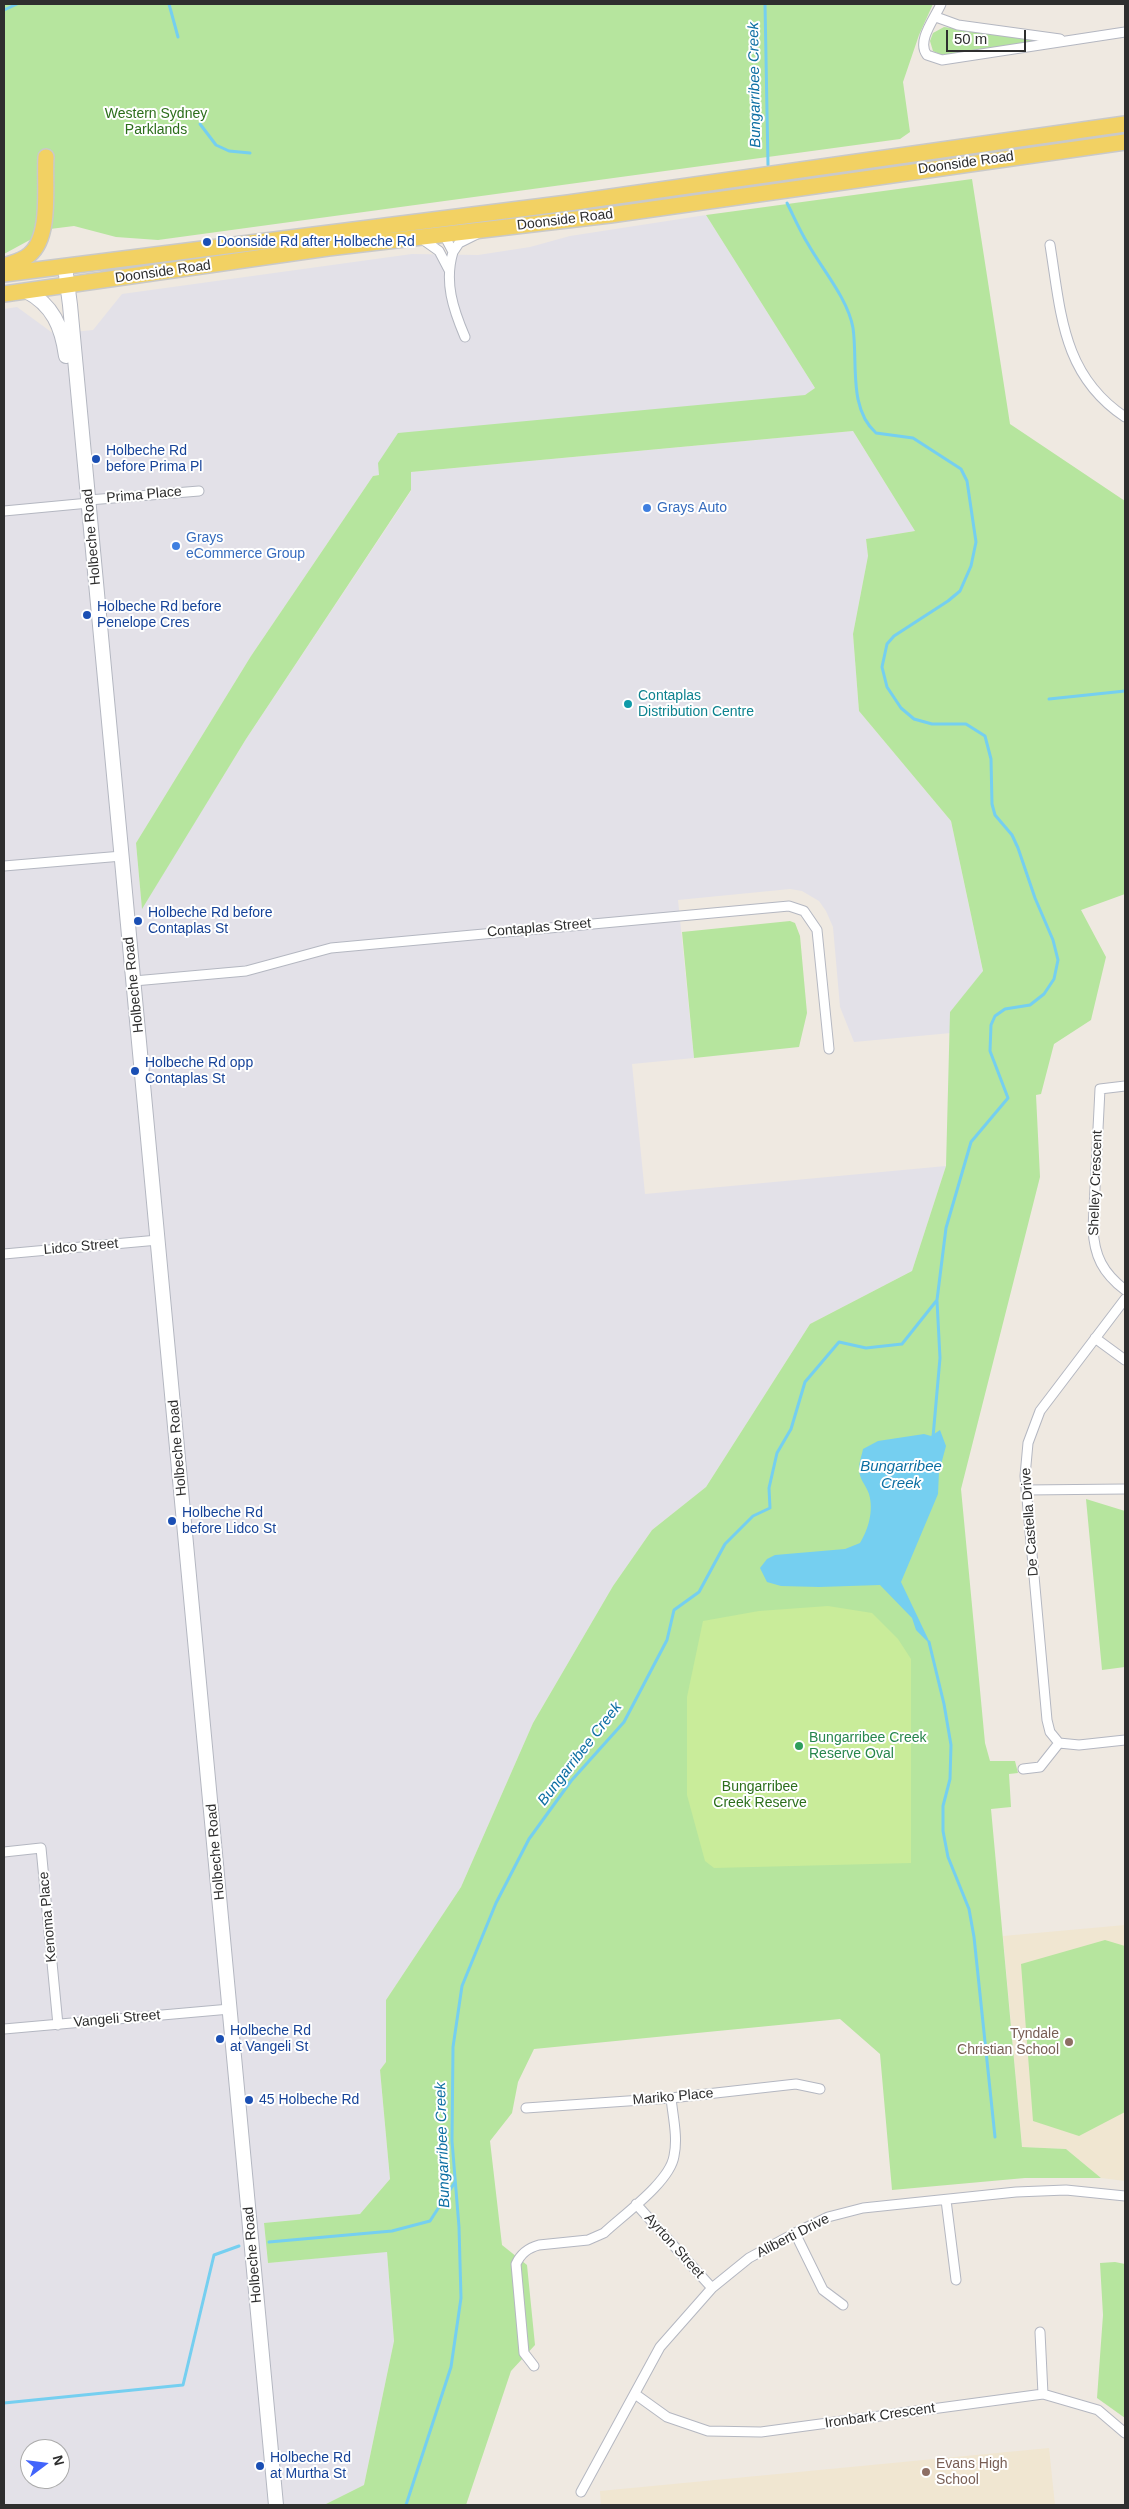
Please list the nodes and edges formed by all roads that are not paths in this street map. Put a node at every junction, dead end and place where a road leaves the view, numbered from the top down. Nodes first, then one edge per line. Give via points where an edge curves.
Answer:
1 (942, 4) edge
2 (936, 17) junction
3 (1125, 32) edge
4 (1063, 40) junction
5 (1125, 124) edge
6 (1125, 142) edge
7 (46, 157) dead end
8 (420, 221) junction
9 (486, 230) junction
10 (444, 234) junction
11 (414, 237) junction
12 (1050, 245) dead end
13 (453, 252) junction
14 (4, 266) edge
15 (65, 267) junction
16 (449, 270) junction
17 (4, 274) edge
18 (67, 286) junction
19 (26, 291) junction
20 (4, 294) edge
21 (465, 336) dead end
22 (78, 392) junction
23 (1125, 417) edge
24 (198, 491) dead end
25 (89, 502) junction
26 (4, 511) edge
27 (122, 856) junction
28 (4, 866) edge
29 (134, 981) junction
30 (829, 1049) dead end
31 (1125, 1086) edge
32 (158, 1240) junction
33 (4, 1254) edge
34 (1125, 1290) edge
35 (1125, 1298) edge
36 (1095, 1338) junction
37 (1125, 1360) edge
38 (1125, 1489) edge
39 (1026, 1490) junction
40 (1125, 1740) edge
41 (1059, 1743) junction
42 (1023, 1769) dead end
43 (4, 1852) edge
44 (230, 2009) junction
45 (58, 2025) junction
46 (4, 2029) edge
47 (820, 2089) dead end
48 (671, 2098) junction
49 (526, 2108) dead end
50 (1125, 2196) edge
51 (946, 2200) junction
52 (636, 2204) junction
53 (795, 2233) junction
54 (956, 2280) dead end
55 (712, 2288) junction
56 (843, 2305) dead end
57 (1040, 2332) dead end
58 (534, 2366) dead end
59 (635, 2394) junction
60 (1043, 2394) junction
61 (1125, 2433) edge
62 (581, 2492) dead end
63 (276, 2505) edge

1 - 2 street
2 - 4 street via 958,25
2 - 4 street via 926,33 924,51 942,60 1036,47
3 - 4 street
5 - 8 main road, Doonside Road via 769,176
6 - 9 main road, Doonside Road
7 - 14 main road via 43,230 39,242 29,255
8 - 10 street via 431,223
8 - 15 main road, Doonside Road
9 - 10 main road, Doonside Road
9 - 13 street via 459,243
10 - 11 main road, Doonside Road
10 - 13 street
11 - 16 street via 433,244
11 - 18 main road, Doonside Road
12 - 23 street via 1066,340 1081,374 1106,405
13 - 16 street
15 - 17 main road, Doonside Road
15 - 18 street, Holbeche Road
16 - 21 street via 451,301
18 - 19 main road, Doonside Road
18 - 22 street, Holbeche Road
19 - 20 main road, Doonside Road
19 - 22 street, Holbeche Road via 45,303 62,330 68,368
22 - 25 street, Holbeche Road
24 - 25 street, Prima Place
25 - 26 street, Prima Place
25 - 27 street, Holbeche Road
27 - 28 street
27 - 29 street, Holbeche Road
29 - 30 street, Contaplas Street via 254,970 331,948 790,906 804,911 817,930
29 - 32 street, Holbeche Road
31 - 34 street, Shelley Crescent via 1100,1089 1093,1228 1099,1263
32 - 33 street, Lidco Street
32 - 44 street, Holbeche Road
35 - 36 street, De Castella Drive
36 - 37 street
36 - 39 street, De Castella Drive via 1037,1418 1026,1453
38 - 39 street
39 - 41 street, De Castella Drive via 1047,1720 1050,1732
40 - 41 street via 1079,1745
41 - 42 street via 1040,1767
43 - 45 street, Kenoma Place via 41,1848
44 - 45 street, Vangeli Street
44 - 63 street, Holbeche Road
45 - 46 street, Vangeli Street
47 - 48 street, Mariko Place via 796,2084
48 - 49 street, Mariko Place
48 - 52 street via 674,2158 666,2174
50 - 51 street, Aliberti Drive via 1066,2190
51 - 53 street, Aliberti Drive via 863,2208 828,2217
51 - 54 street
52 - 55 street, Ayrton Street
52 - 58 street via 596,2238 530,2247 519,2257 516,2264 524,2353
53 - 55 street, Aliberti Drive via 749,2258
53 - 56 street via 823,2290
55 - 59 street, Aliberti Drive via 660,2347
57 - 60 street
59 - 60 street, Ironbark Crescent via 667,2418 708,2431 760,2432
59 - 62 street, Aliberti Drive
60 - 61 street, Ironbark Crescent via 1098,2410

